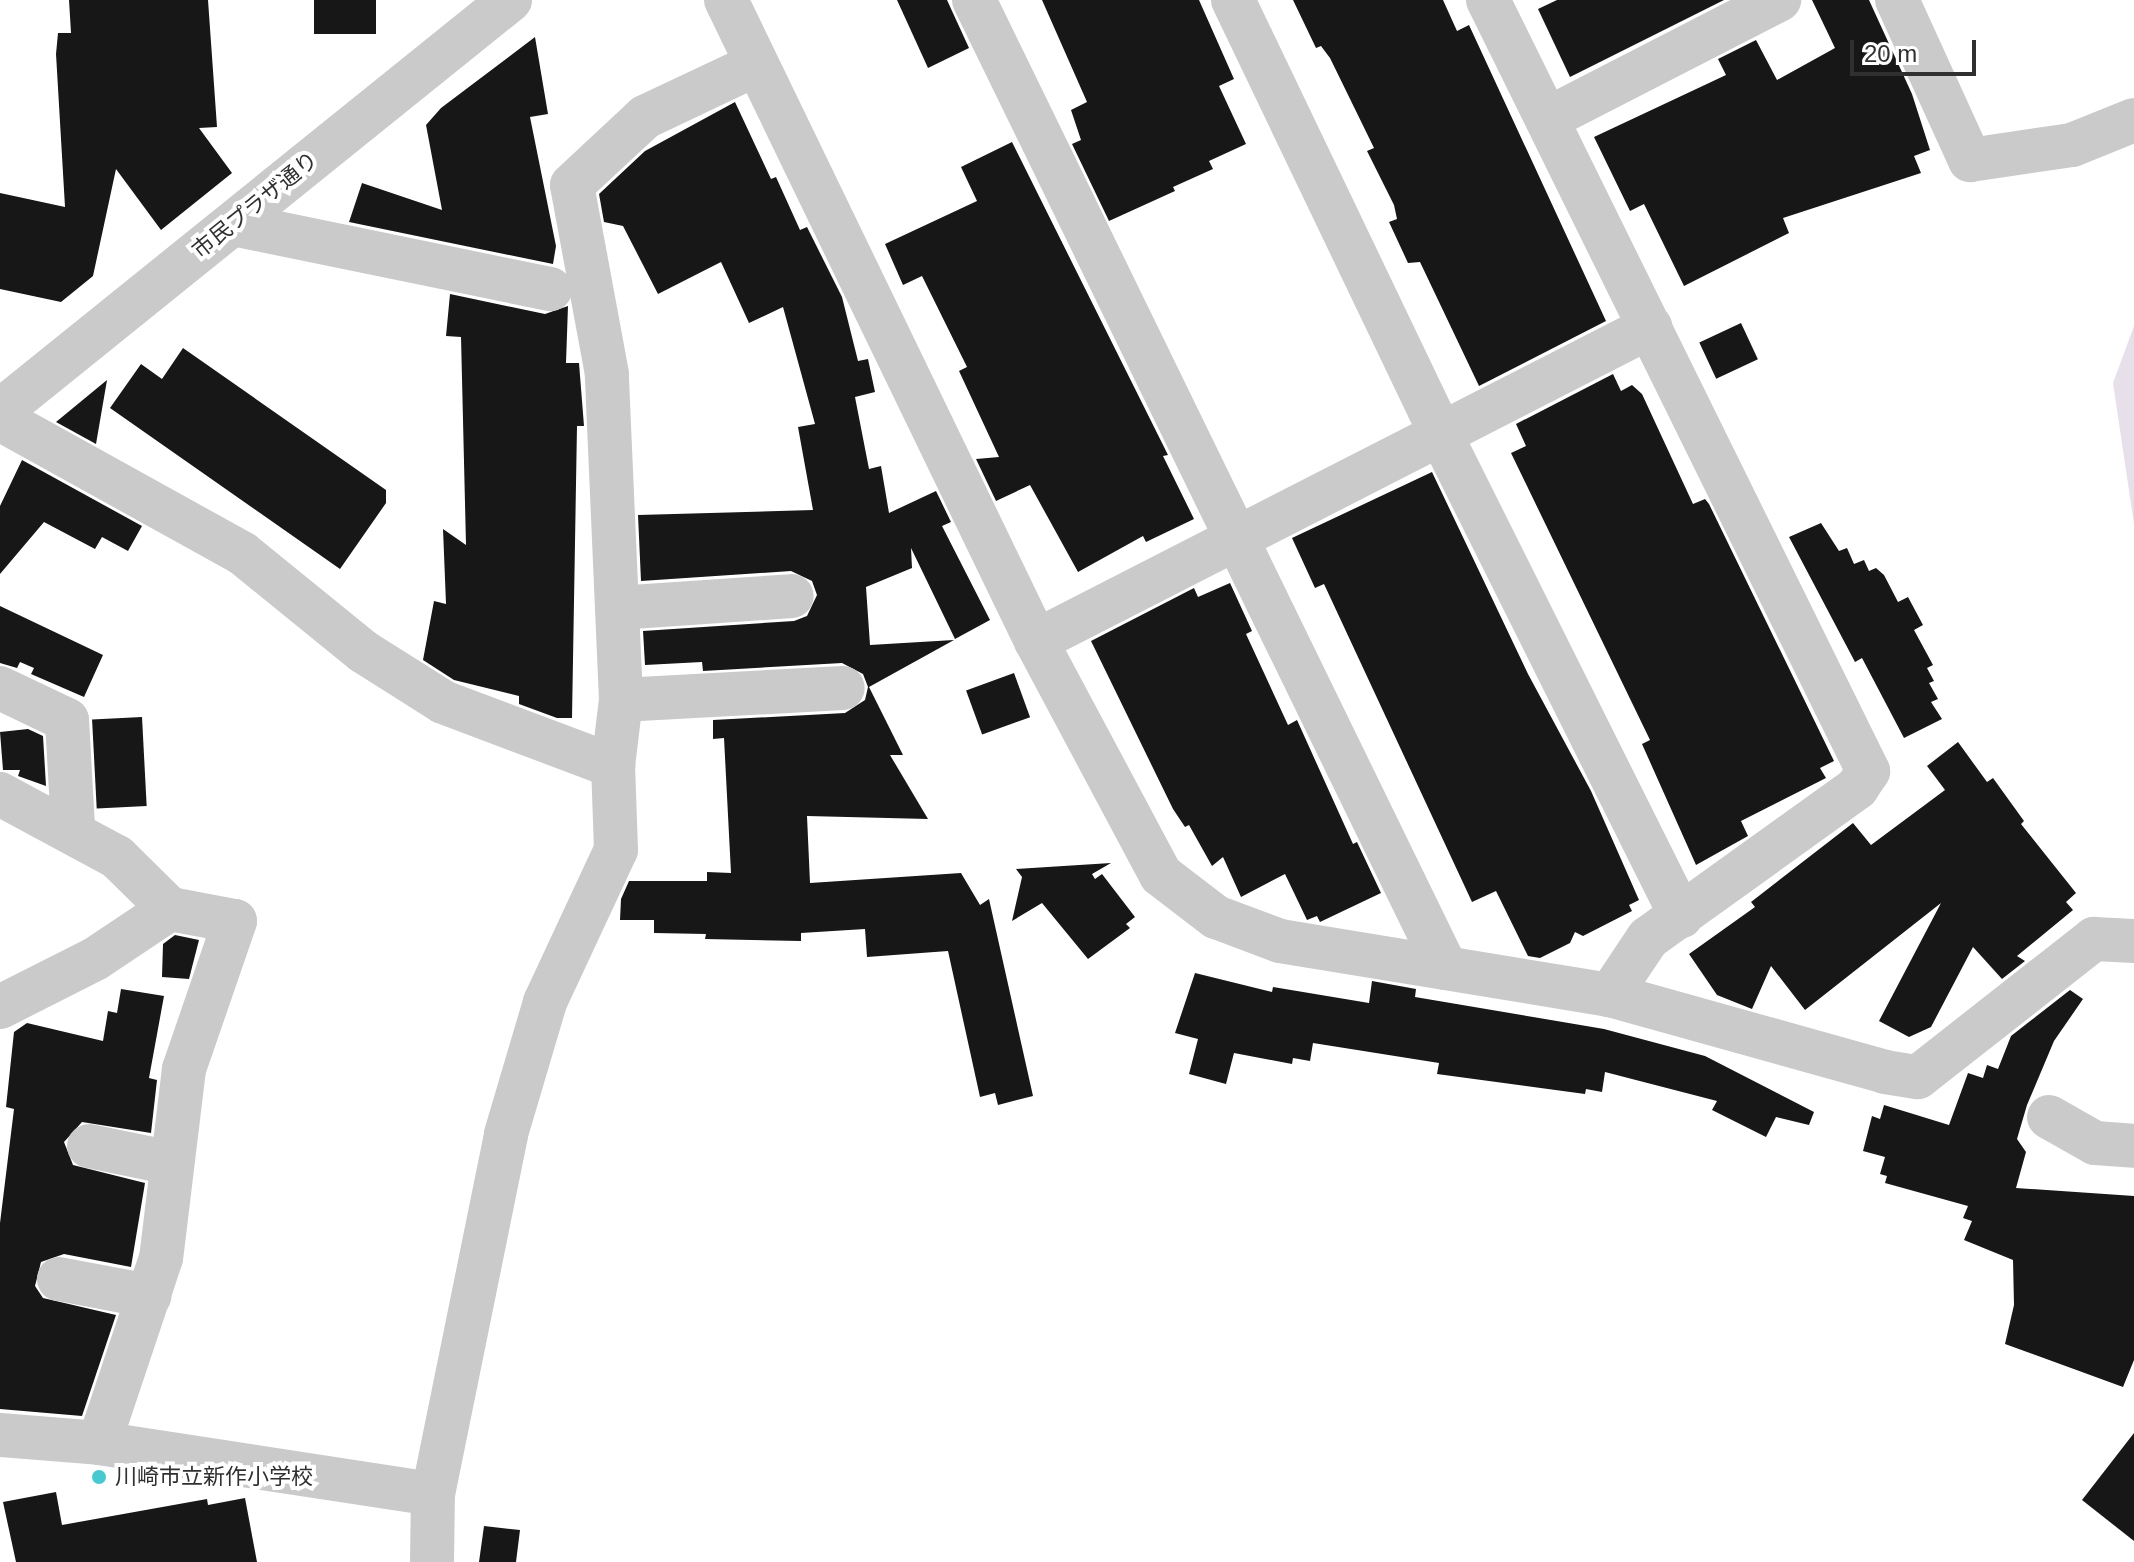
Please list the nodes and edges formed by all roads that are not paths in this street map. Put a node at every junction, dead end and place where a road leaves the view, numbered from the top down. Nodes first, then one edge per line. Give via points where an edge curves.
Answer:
1 (510, 0) edge
2 (726, 0) edge
3 (974, 0) edge
4 (1233, 0) edge
5 (1488, 0) edge
6 (1779, 0) edge
7 (1897, 0) edge
8 (755, 65) junction
9 (1549, 118) junction
10 (2134, 120) edge
11 (233, 224) junction
12 (550, 289) dead end
13 (1650, 327) junction
14 (0, 411) edge
15 (0, 419) edge
16 (1441, 435) junction
17 (1239, 537) junction
18 (792, 596) dead end
19 (617, 608) junction
20 (1036, 641) junction
21 (0, 688) edge
22 (843, 688) dead end
23 (621, 700) junction
24 (613, 766) junction
25 (0, 794) edge
26 (73, 829) junction
27 (170, 909) junction
28 (1681, 916) junction
29 (2134, 941) edge
30 (1446, 968) junction
31 (1610, 995) junction
32 (0, 1007) edge
33 (2049, 1117) dead end
34 (89, 1146) dead end
35 (2134, 1146) edge
36 (172, 1163) junction
37 (59, 1279) dead end
38 (149, 1296) junction
39 (0, 1435) edge
40 (99, 1443) junction
41 (433, 1494) junction
42 (432, 1562) edge

1 - 11 street, 市民プラザ通り
2 - 8 street
3 - 17 street
4 - 16 street
5 - 9 street
6 - 9 street
7 - 10 street via 1970,160 2072,145
8 - 19 street via 645,117 572,185 607,374
8 - 20 street
9 - 13 street
11 - 12 street
11 - 14 street, 市民プラザ通り
13 - 16 street
13 - 28 street via 1868,771 1857,788
15 - 24 street via 242,553 364,652 443,702
16 - 17 street
16 - 28 street
17 - 20 street
17 - 30 street
18 - 19 street
19 - 23 street
20 - 30 street via 1161,875 1216,917 1280,941
21 - 26 street via 67,720
22 - 23 street
23 - 24 street
24 - 41 street via 616,850 545,1002 506,1134
25 - 26 street
26 - 27 street via 117,857
27 - 32 street via 95,959
27 - 36 street via 235,921 184,1069
28 - 31 street via 1648,938
29 - 31 street via 2094,939 1918,1077
30 - 31 street
33 - 35 street via 2095,1143
34 - 36 street
36 - 38 street via 161,1258
37 - 38 street
38 - 40 street
39 - 40 street
40 - 41 street
41 - 42 street

